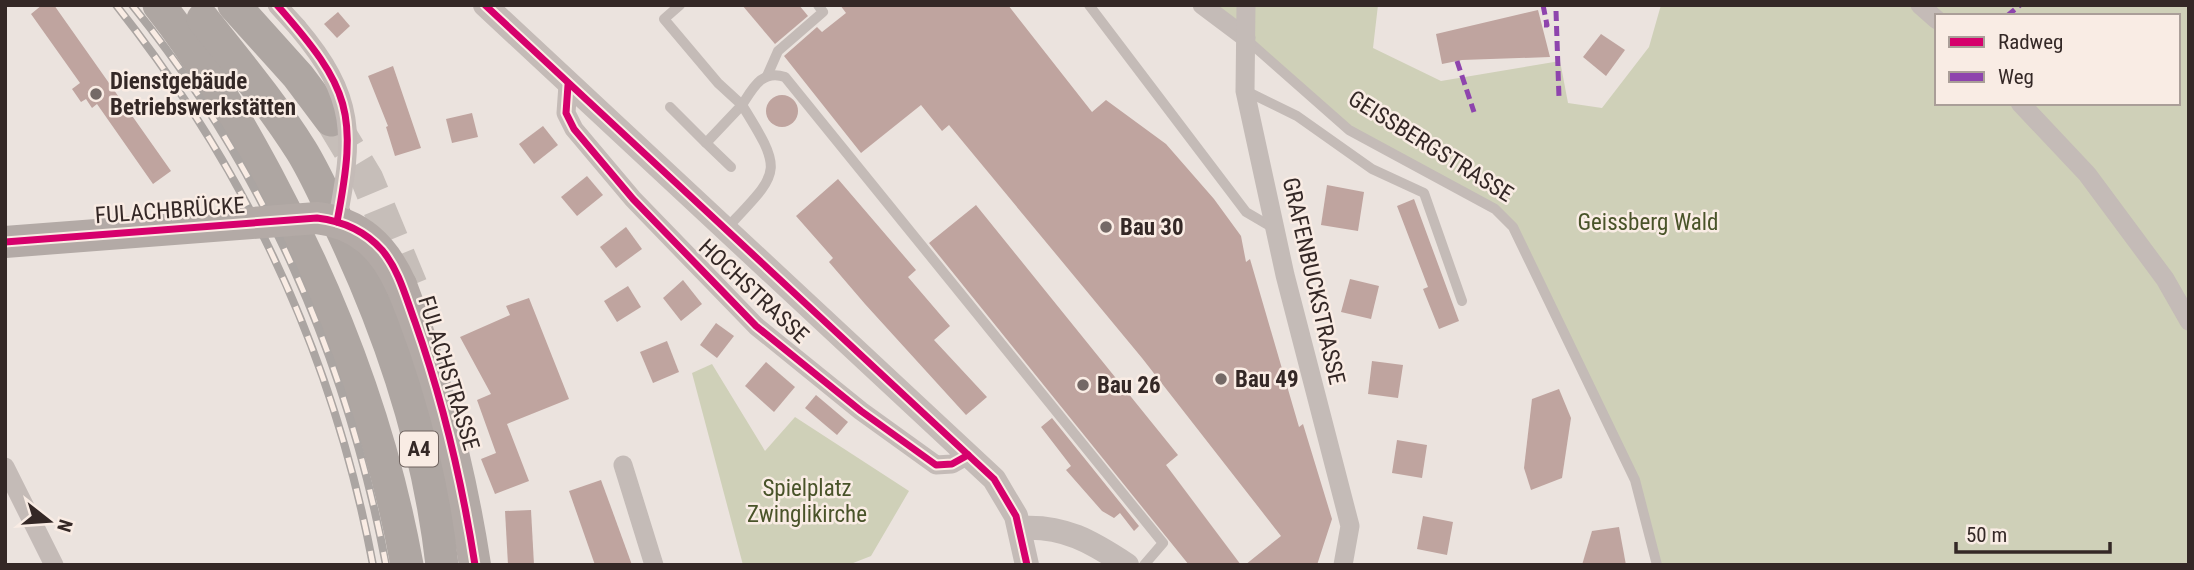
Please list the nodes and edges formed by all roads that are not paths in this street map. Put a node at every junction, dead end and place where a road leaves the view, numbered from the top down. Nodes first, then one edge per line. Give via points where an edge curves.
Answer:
1 (159, 5) edge
2 (234, 5) edge
3 (277, 5) edge
4 (485, 5) edge
5 (680, 5) edge
6 (818, 5) edge
7 (1089, 5) edge
8 (1202, 5) edge
9 (1246, 5) edge
10 (1920, 5) edge
11 (1935, 18) edge
12 (1246, 38) junction
13 (766, 76) junction
14 (568, 85) junction
15 (1245, 91) junction
16 (2022, 105) edge
17 (743, 106) junction
18 (670, 107) dead end
19 (331, 120) tunnel mouth
20 (706, 143) junction
21 (731, 167) dead end
22 (337, 222) junction
23 (726, 229) junction
24 (1276, 230) junction
25 (5, 242) edge
26 (1462, 301) dead end
27 (2189, 321) edge
28 (968, 455) junction
29 (623, 465) dead end
30 (5, 467) edge
31 (454, 519) dead end
32 (1020, 528) junction
33 (54, 565) edge
34 (407, 565) edge
35 (423, 565) edge
36 (442, 565) edge
37 (457, 565) edge
38 (475, 565) edge
39 (654, 565) edge
40 (1027, 565) edge
41 (1127, 565) edge
42 (1144, 565) edge
43 (1343, 565) edge
44 (1657, 565) edge

1 - 34 highway via 247,138 317,273 375,428
2 - 19 highway
3 - 22 street, bridge via 327,65 341,96 349,155
4 - 14 street, HOCHSTRASSE
5 - 17 lane via 663,19
6 - 13 lane via 823,12 778,51
7 - 24 lane via 1246,212
8 - 12 street, GEISSBERGSTRASSE
9 - 12 street, GRAFENBUCKSTRASSE
10 - 11 street
12 - 15 street, GRAFENBUCKSTRASSE
12 - 44 lane, GEISSBERGSTRASSE via 1349,130 1495,209 1513,227 1635,480
13 - 17 lane via 755,84
13 - 42 lane via 785,77 1163,543
14 - 23 street, HOCHSTRASSE
14 - 28 street, HOCHSTRASSE via 566,113 574,129 632,198 756,326 936,465 952,464
15 - 24 street, GRAFENBUCKSTRASSE
15 - 26 lane via 1297,116 1372,170 1424,194
16 - 27 street via 2087,174 2165,279
17 - 20 lane
17 - 23 lane via 770,150 771,172 762,190
18 - 20 lane
20 - 21 lane
22 - 25 main road, FULACHBRÜCKE, bridge via 306,218
22 - 38 main road, FULACHSTRASSE, bridge via 383,251 401,285 454,446
23 - 28 street, HOCHSTRASSE
24 - 43 street, GRAFENBUCKSTRASSE via 1350,526
28 - 32 street, HOCHSTRASSE via 1003,492
29 - 39 street
30 - 33 street
31 - 37 highway
32 - 40 street, HOCHSTRASSE
32 - 41 street via 1048,528 1083,537
35 - 36 highway, A4 via 391,416 358,319 319,227 203,19 303,153 357,262 404,391 430,492

